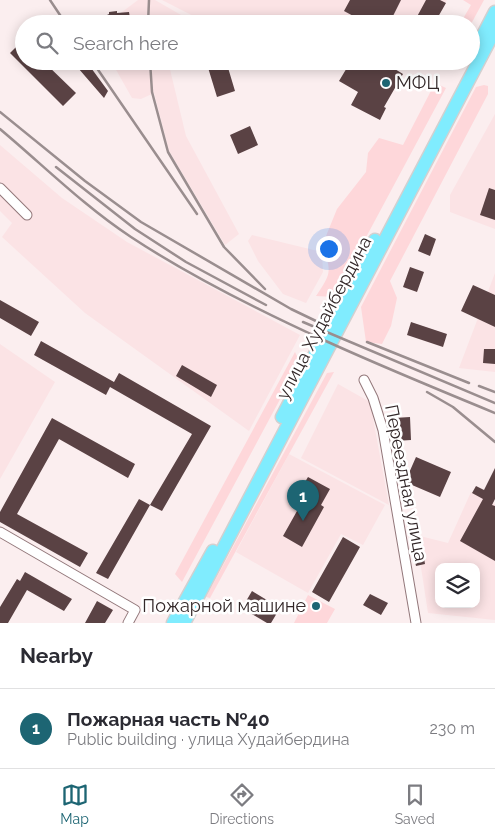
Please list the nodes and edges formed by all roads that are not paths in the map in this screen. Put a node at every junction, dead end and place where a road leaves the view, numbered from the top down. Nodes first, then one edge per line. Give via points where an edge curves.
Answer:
1 (495, 12) edge
2 (495, 30) edge
3 (480, 40) edge
4 (480, 58) edge
5 (464, 70) edge
6 (474, 70) edge
7 (0, 188) edge
8 (27, 215) dead end
9 (364, 380) dead end
10 (0, 532) edge
11 (182, 621) edge
12 (128, 623) edge
13 (416, 623) edge

1 - 3 main road
2 - 4 main road, улица Худайбердина
5 - 11 main road, улица Худайбердина via 319,344 210,557
6 - 11 main road, улица Худайбердина
7 - 8 street
9 - 13 street, Переездная улица via 383,430
10 - 12 street via 135,610

